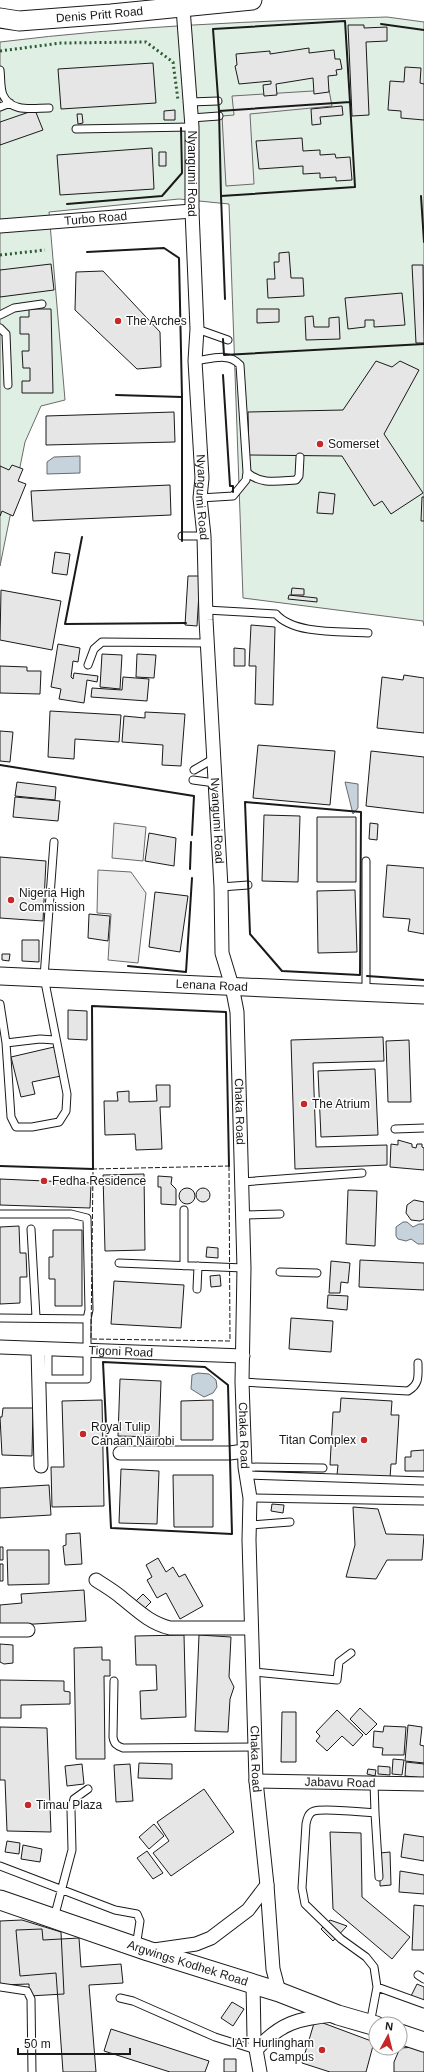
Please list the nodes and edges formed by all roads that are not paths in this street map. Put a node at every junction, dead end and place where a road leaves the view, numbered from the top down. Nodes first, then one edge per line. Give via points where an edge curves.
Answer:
1 (246, 0) edge
2 (183, 8) junction
3 (0, 18) edge
4 (19, 21) junction
5 (0, 28) edge
6 (0, 70) edge
7 (218, 100) dead end
8 (190, 102) junction
9 (10, 103) junction
10 (0, 107) edge
11 (49, 108) dead end
12 (219, 116) dead end
13 (192, 123) junction
14 (76, 129) dead end
15 (192, 211) junction
16 (0, 226) edge
17 (42, 304) dead end
18 (0, 315) edge
19 (0, 328) edge
20 (197, 329) junction
21 (228, 340) dead end
22 (195, 360) junction
23 (8, 385) dead end
24 (300, 457) dead end
25 (247, 472) junction
26 (200, 498) junction
27 (182, 536) dead end
28 (204, 536) junction
29 (206, 610) junction
30 (368, 633) dead end
31 (208, 643) junction
32 (88, 665) dead end
33 (213, 759) junction
34 (194, 770) dead end
35 (193, 780) dead end
36 (215, 783) junction
37 (54, 842) dead end
38 (366, 861) dead end
39 (248, 885) dead end
40 (221, 887) junction
41 (0, 976) edge
42 (44, 977) junction
43 (232, 986) junction
44 (366, 992) junction
45 (424, 995) edge
46 (0, 1004) edge
47 (56, 1040) junction
48 (6, 1043) junction
49 (395, 1128) dead end
50 (424, 1128) edge
51 (362, 1173) dead end
52 (242, 1182) junction
53 (184, 1210) dead end
54 (0, 1214) edge
55 (280, 1214) dead end
56 (243, 1215) junction
57 (32, 1229) dead end
58 (119, 1263) dead end
59 (184, 1266) junction
60 (198, 1266) junction
61 (244, 1268) junction
62 (280, 1272) dead end
63 (317, 1272) dead end
64 (197, 1289) dead end
65 (36, 1317) junction
66 (0, 1318) edge
67 (87, 1319) junction
68 (0, 1347) edge
69 (43, 1349) junction
70 (86, 1350) junction
71 (243, 1356) junction
72 (418, 1363) dead end
73 (242, 1382) junction
74 (244, 1451) junction
75 (120, 1453) dead end
76 (40, 1466) dead end
77 (323, 1468) dead end
78 (246, 1471) junction
79 (424, 1481) edge
80 (250, 1498) junction
81 (424, 1501) edge
82 (290, 1522) dead end
83 (250, 1525) junction
84 (96, 1580) dead end
85 (251, 1628) junction
86 (0, 1630) edge
87 (28, 1630) dead end
88 (351, 1653) dead end
89 (254, 1672) junction
90 (114, 1681) dead end
91 (256, 1747) junction
92 (256, 1781) junction
93 (374, 1783) junction
94 (424, 1784) edge
95 (88, 1789) dead end
96 (375, 1813) junction
97 (0, 1866) edge
98 (379, 1877) dead end
99 (267, 1885) junction
100 (62, 1889) junction
101 (0, 1900) edge
102 (54, 1919) junction
103 (142, 1949) junction
104 (253, 1983) junction
105 (0, 1987) edge
106 (377, 1987) junction
107 (279, 1992) junction
108 (120, 1998) dead end
109 (424, 2004) edge
110 (338, 2015) junction
111 (374, 2016) edge
112 (368, 2024) edge
113 (408, 2036) edge
114 (423, 2039) edge
115 (256, 2050) junction
116 (32, 2072) edge
117 (260, 2072) edge

1 - 2 main road, Denis Pritt Road
2 - 4 main road, Denis Pritt Road
2 - 8 street, Nyangumi Road
3 - 4 main road, Denis Pritt Road
4 - 5 main road, Denis Pritt Road
6 - 9 lane via 3,95
7 - 8 lane
8 - 13 street, Nyangumi Road
9 - 10 lane
9 - 11 lane via 19,109
12 - 13 lane
13 - 14 lane
13 - 15 street, Nyangumi Road
15 - 16 street, Turbo Road
15 - 20 street, Nyangumi Road
17 - 18 lane via 14,308
19 - 23 lane via 6,334
20 - 21 lane
20 - 22 street, Nyangumi Road
22 - 25 lane via 228,356 240,364
22 - 26 street, Nyangumi Road via 202,478
24 - 25 lane via 299,476 296,480 258,480
25 - 26 lane via 246,480 234,496
26 - 28 street, Nyangumi Road
27 - 28 lane
28 - 29 street, Nyangumi Road
29 - 30 lane via 276,614 302,628
29 - 31 street, Nyangumi Road
31 - 32 lane via 102,642 94,649
31 - 33 street, Nyangumi Road
33 - 34 lane
33 - 36 street, Nyangumi Road
35 - 36 lane
36 - 40 street, Nyangumi Road
37 - 42 lane
38 - 44 lane
39 - 40 lane
40 - 43 street, Nyangumi Road via 222,953
41 - 42 street, Lenana Road
42 - 43 street, Lenana Road
42 - 47 lane
43 - 44 street, Lenana Road
43 - 52 street, Chaka Road via 237,1012
44 - 45 street, Lenana Road
46 - 48 lane
47 - 48 lane
47 - 48 lane via 67,1094 66,1112 59,1122 27,1127 16,1127 11,1116
49 - 50 lane
51 - 52 lane
52 - 56 street, Chaka Road
53 - 59 lane
54 - 67 lane via 71,1214 87,1218
55 - 56 lane
56 - 61 street, Chaka Road
57 - 65 lane
58 - 59 lane
59 - 60 lane
60 - 61 lane
60 - 64 lane
61 - 71 street, Chaka Road
62 - 63 lane
65 - 66 lane
65 - 67 lane
67 - 70 lane
68 - 69 street, Tigoni Road
69 - 70 street, Tigoni Road
69 - 70 lane via 48,1378 87,1379
69 - 76 street
70 - 71 street, Tigoni Road
71 - 73 street, Chaka Road
72 - 73 lane via 418,1382 408,1391
73 - 74 street, Chaka Road
74 - 75 street
74 - 78 street, Chaka Road
77 - 78 lane
78 - 79 lane
78 - 80 street, Chaka Road
80 - 81 lane
80 - 83 street, Chaka Road
82 - 83 lane
83 - 85 street, Chaka Road
84 - 85 street via 158,1625 177,1628
85 - 89 street, Chaka Road
86 - 87 street
88 - 89 lane via 340,1662 337,1680
89 - 91 street, Chaka Road
90 - 91 lane via 113,1737 117,1746
91 - 92 street, Chaka Road
92 - 93 street, Jabavu Road
92 - 99 street, Chaka Road
93 - 94 street, Jabavu Road
93 - 96 lane
95 - 100 lane via 74,1799 71,1810 72,1850
96 - 98 lane
96 - 106 lane via 313,1811 309,1815 306,1824 302,1888 305,1904 341,1939 366,1957 376,1974
97 - 100 lane
99 - 103 street via 248,1910 211,1938 196,1944
99 - 107 street, Chaka Road via 273,1969
100 - 102 lane
100 - 103 lane via 115,1910 137,1914
101 - 102 main road, Argwings Kodhek Road
102 - 103 main road, Argwings Kodhek Road
103 - 104 main road, Argwings Kodhek Road
104 - 107 main road, Argwings Kodhek Road
104 - 115 street
105 - 116 lane via 27,1991 31,2000
106 - 109 lane
106 - 111 lane
107 - 110 main road, Argwings Kodhek Road
108 - 115 lane via 133,2001 215,2037
110 - 112 main road, Argwings Kodhek Road
110 - 115 street via 298,2020 285,2025 268,2036
113 - 114 main road
115 - 117 street

